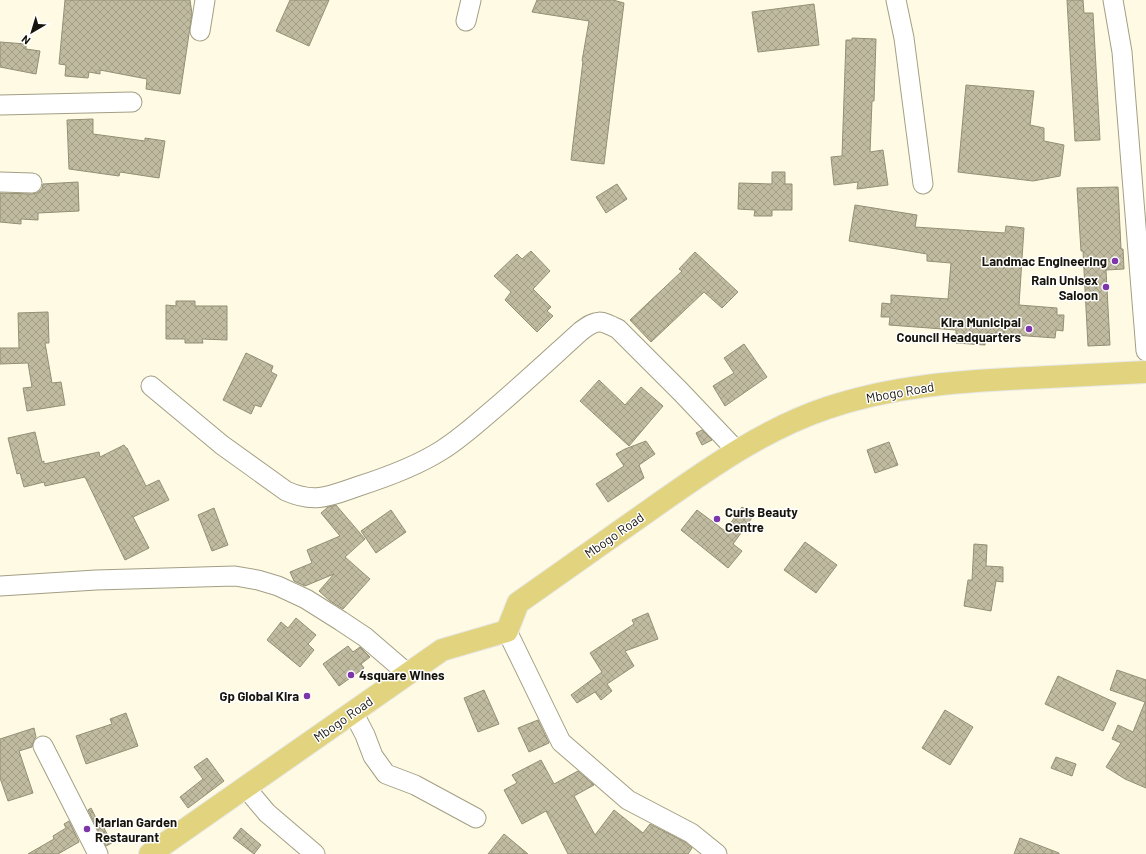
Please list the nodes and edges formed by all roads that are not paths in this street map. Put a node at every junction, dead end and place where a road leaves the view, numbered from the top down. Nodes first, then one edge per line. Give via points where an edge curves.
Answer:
1 (205, 0) edge
2 (471, 0) edge
3 (896, 0) edge
4 (1113, 0) edge
5 (466, 21) dead end
6 (200, 30) dead end
7 (132, 102) dead end
8 (0, 105) edge
9 (1137, 144) edge
10 (0, 182) edge
11 (32, 183) dead end
12 (923, 184) dead end
13 (1146, 351) edge
14 (1146, 372) edge
15 (151, 386) dead end
16 (737, 451) junction
17 (0, 586) edge
18 (507, 631) junction
19 (408, 674) junction
20 (353, 712) junction
21 (42, 746) dead end
22 (246, 788) junction
23 (476, 818) dead end
24 (98, 854) edge
25 (150, 854) edge
26 (314, 854) edge
27 (717, 854) edge

1 - 6 street
2 - 5 street
3 - 12 street via 904,38
4 - 9 street
7 - 8 street
9 - 13 street
10 - 11 street
14 - 16 main road, Mbogo Road via 977,381 874,395 827,408 788,423
15 - 16 street via 222,445 286,491 297,496 313,498 328,496 386,477 442,450 506,399 580,331 597,322 608,324 618,330
16 - 18 main road, Mbogo Road via 518,603
17 - 19 street via 235,576 258,580 306,599 365,637
18 - 19 main road, Mbogo Road via 442,650
18 - 27 street via 561,742 628,800 691,832
19 - 20 main road, Mbogo Road
20 - 22 main road, Mbogo Road
20 - 23 street via 373,756 386,774
21 - 24 street
22 - 25 main road, Mbogo Road
22 - 26 street via 267,813

